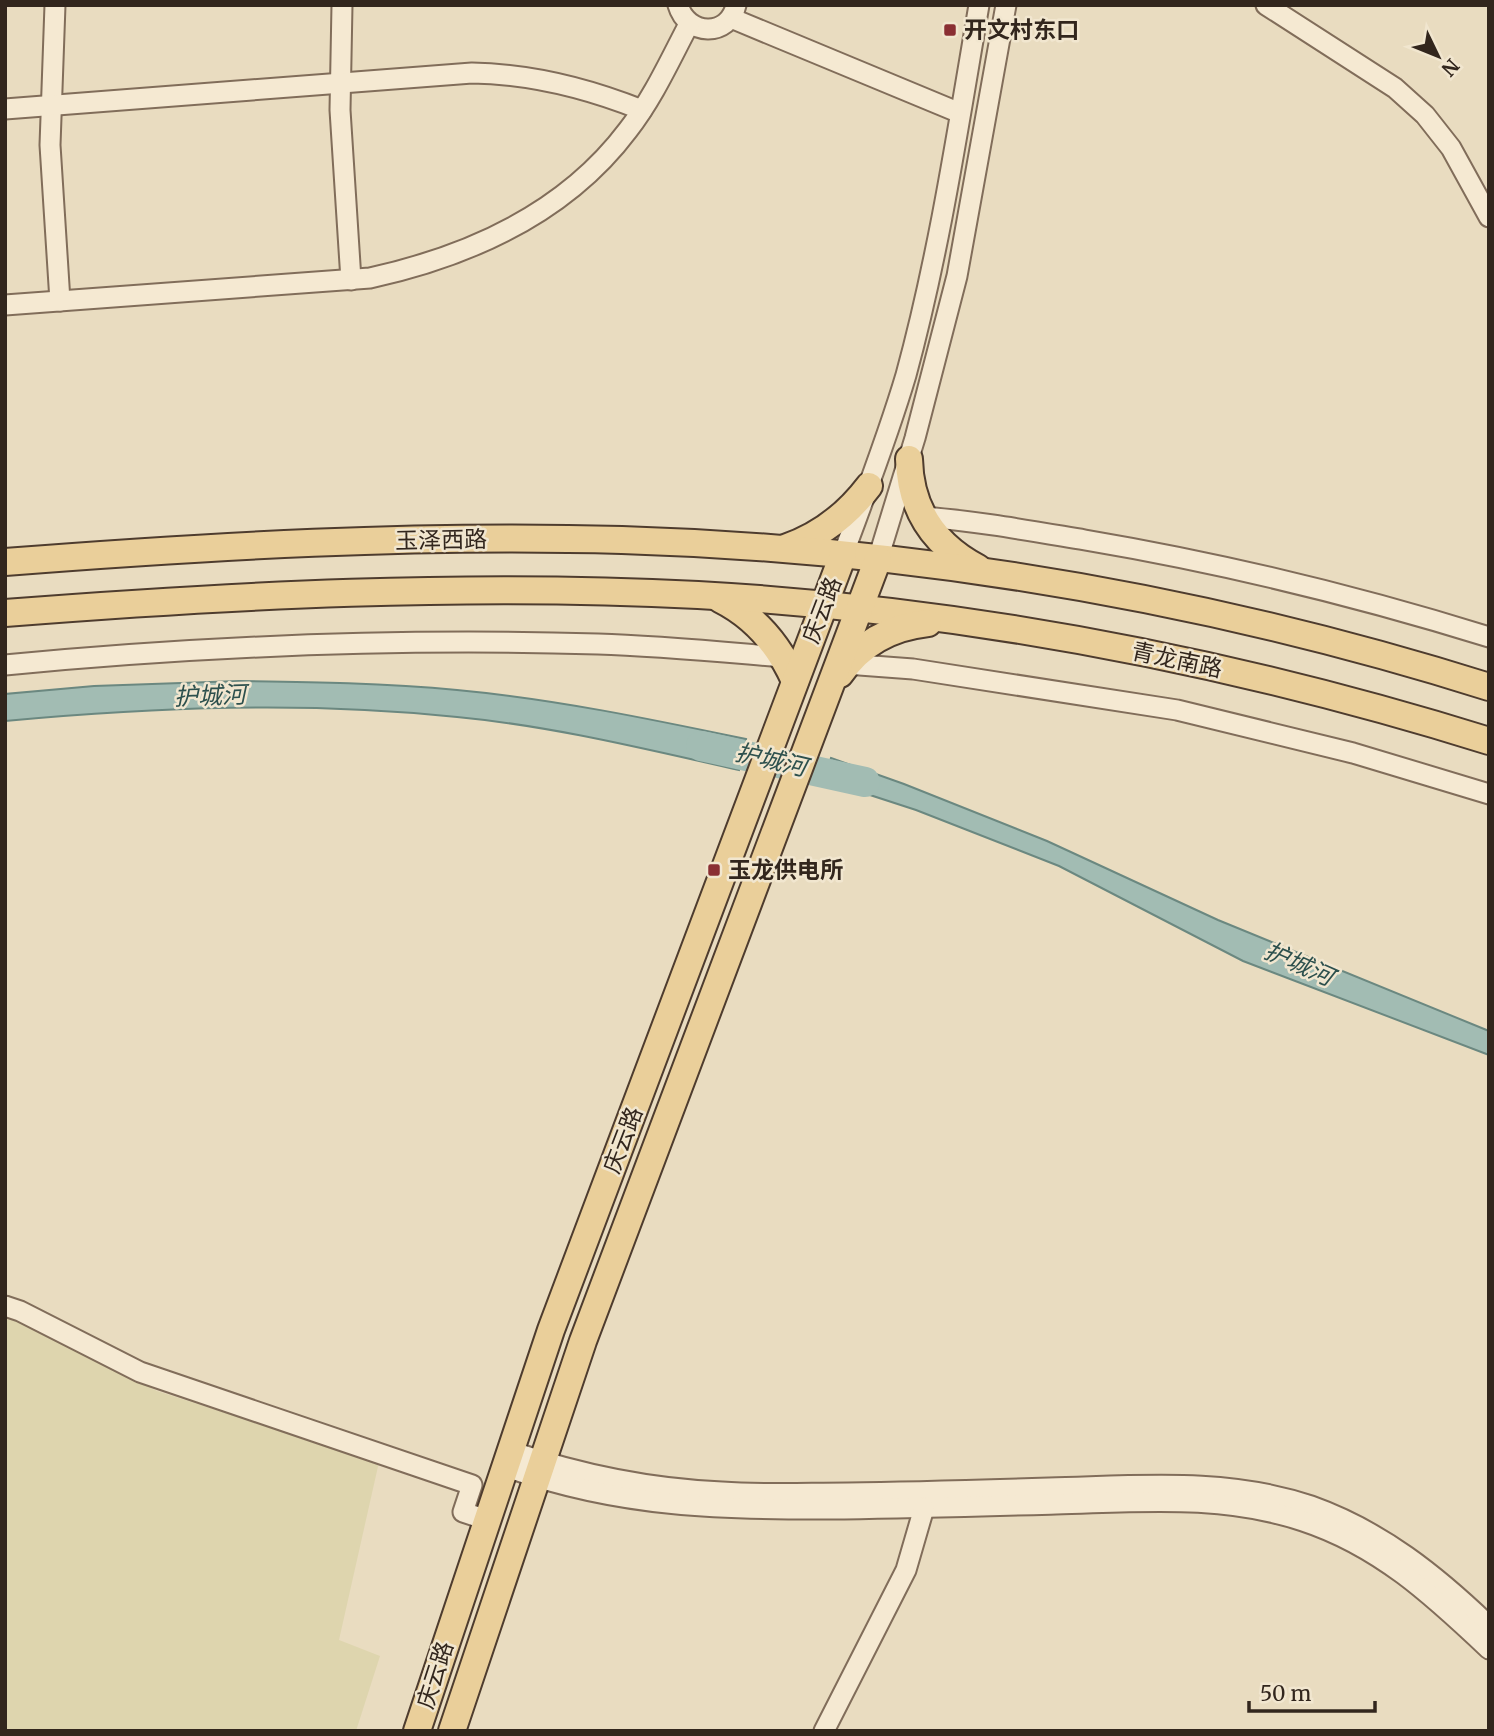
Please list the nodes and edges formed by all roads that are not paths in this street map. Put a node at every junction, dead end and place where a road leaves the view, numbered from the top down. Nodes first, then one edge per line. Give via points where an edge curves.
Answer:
1 (55, 5) edge
2 (342, 5) edge
3 (678, 5) edge
4 (978, 5) edge
5 (1006, 5) edge
6 (1266, 5) edge
7 (733, 12) edge
8 (689, 24) junction
9 (340, 84) junction
10 (52, 106) junction
11 (5, 109) edge
12 (642, 110) junction
13 (960, 113) junction
14 (1469, 180) junction
15 (1489, 188) edge
16 (1489, 217) edge
17 (351, 280) junction
18 (60, 301) junction
19 (5, 305) edge
20 (909, 459) junction
21 (869, 485) junction
22 (922, 516) junction
23 (781, 549) junction
24 (843, 555) junction
25 (878, 559) junction
26 (5, 562) edge
27 (1010, 576) junction
28 (715, 596) junction
29 (824, 605) junction
30 (859, 608) junction
31 (5, 614) edge
32 (956, 620) junction
33 (1489, 637) edge
34 (783, 657) junction
35 (846, 664) junction
36 (5, 665) edge
37 (795, 681) junction
38 (1489, 687) edge
39 (829, 689) junction
40 (1489, 741) edge
41 (1489, 794) edge
42 (5, 1306) edge
43 (507, 1459) junction
44 (539, 1469) junction
45 (924, 1508) junction
46 (487, 1520) junction
47 (1489, 1626) edge
48 (1489, 1649) edge
49 (416, 1731) edge
50 (452, 1731) edge
51 (824, 1731) edge

1 - 10 street
2 - 9 street
3 - 8 street
4 - 13 street
5 - 20 street via 957,276
6 - 14 street via 1395,88 1451,148
7 - 8 street via 718,28 701,30
7 - 13 street
8 - 12 street
9 - 10 street
9 - 12 street via 507,74 578,87
9 - 17 street
10 - 11 street
10 - 18 street via 50,145
12 - 17 street via 587,176 513,228 426,264
13 - 21 street via 916,335
14 - 15 street
14 - 16 street
17 - 18 street
18 - 19 street
20 - 22 main road via 912,489
20 - 25 street
21 - 23 main road via 849,510 824,530
21 - 24 street
22 - 27 main road via 939,541 964,561
22 - 33 street via 1209,564
23 - 24 main road, 玉泽西路
23 - 26 main road, 玉泽西路 via 623,540 439,539
24 - 25 main road, 玉泽西路
24 - 29 main road, 庆云路
25 - 27 main road
25 - 30 main road, 庆云路
27 - 38 main road via 1290,632
28 - 29 main road
28 - 31 main road via 439,591 229,598
28 - 34 main road via 746,615
29 - 30 main road
29 - 37 main road, 庆云路
30 - 32 main road, 青龙南路
30 - 39 main road, 庆云路
32 - 35 main road via 892,631
32 - 40 main road, 青龙南路 via 1213,667
34 - 36 street via 602,644 412,642 218,648
34 - 37 main road
35 - 39 main road
35 - 41 street via 913,669 1177,710 1353,753
37 - 43 main road, 庆云路 via 551,1330
39 - 44 main road, 庆云路
42 - 46 street via 140,1373 472,1485 463,1512
43 - 44 street
43 - 46 main road, 庆云路
44 - 45 street via 617,1497 688,1507
44 - 47 street via 722,1493 1185,1485 1260,1492 1336,1516 1384,1541 1429,1571
44 - 50 main road, 庆云路
45 - 48 street via 1185,1501 1233,1504 1280,1514 1341,1536 1398,1569
45 - 51 street via 906,1570
46 - 49 main road, 庆云路

